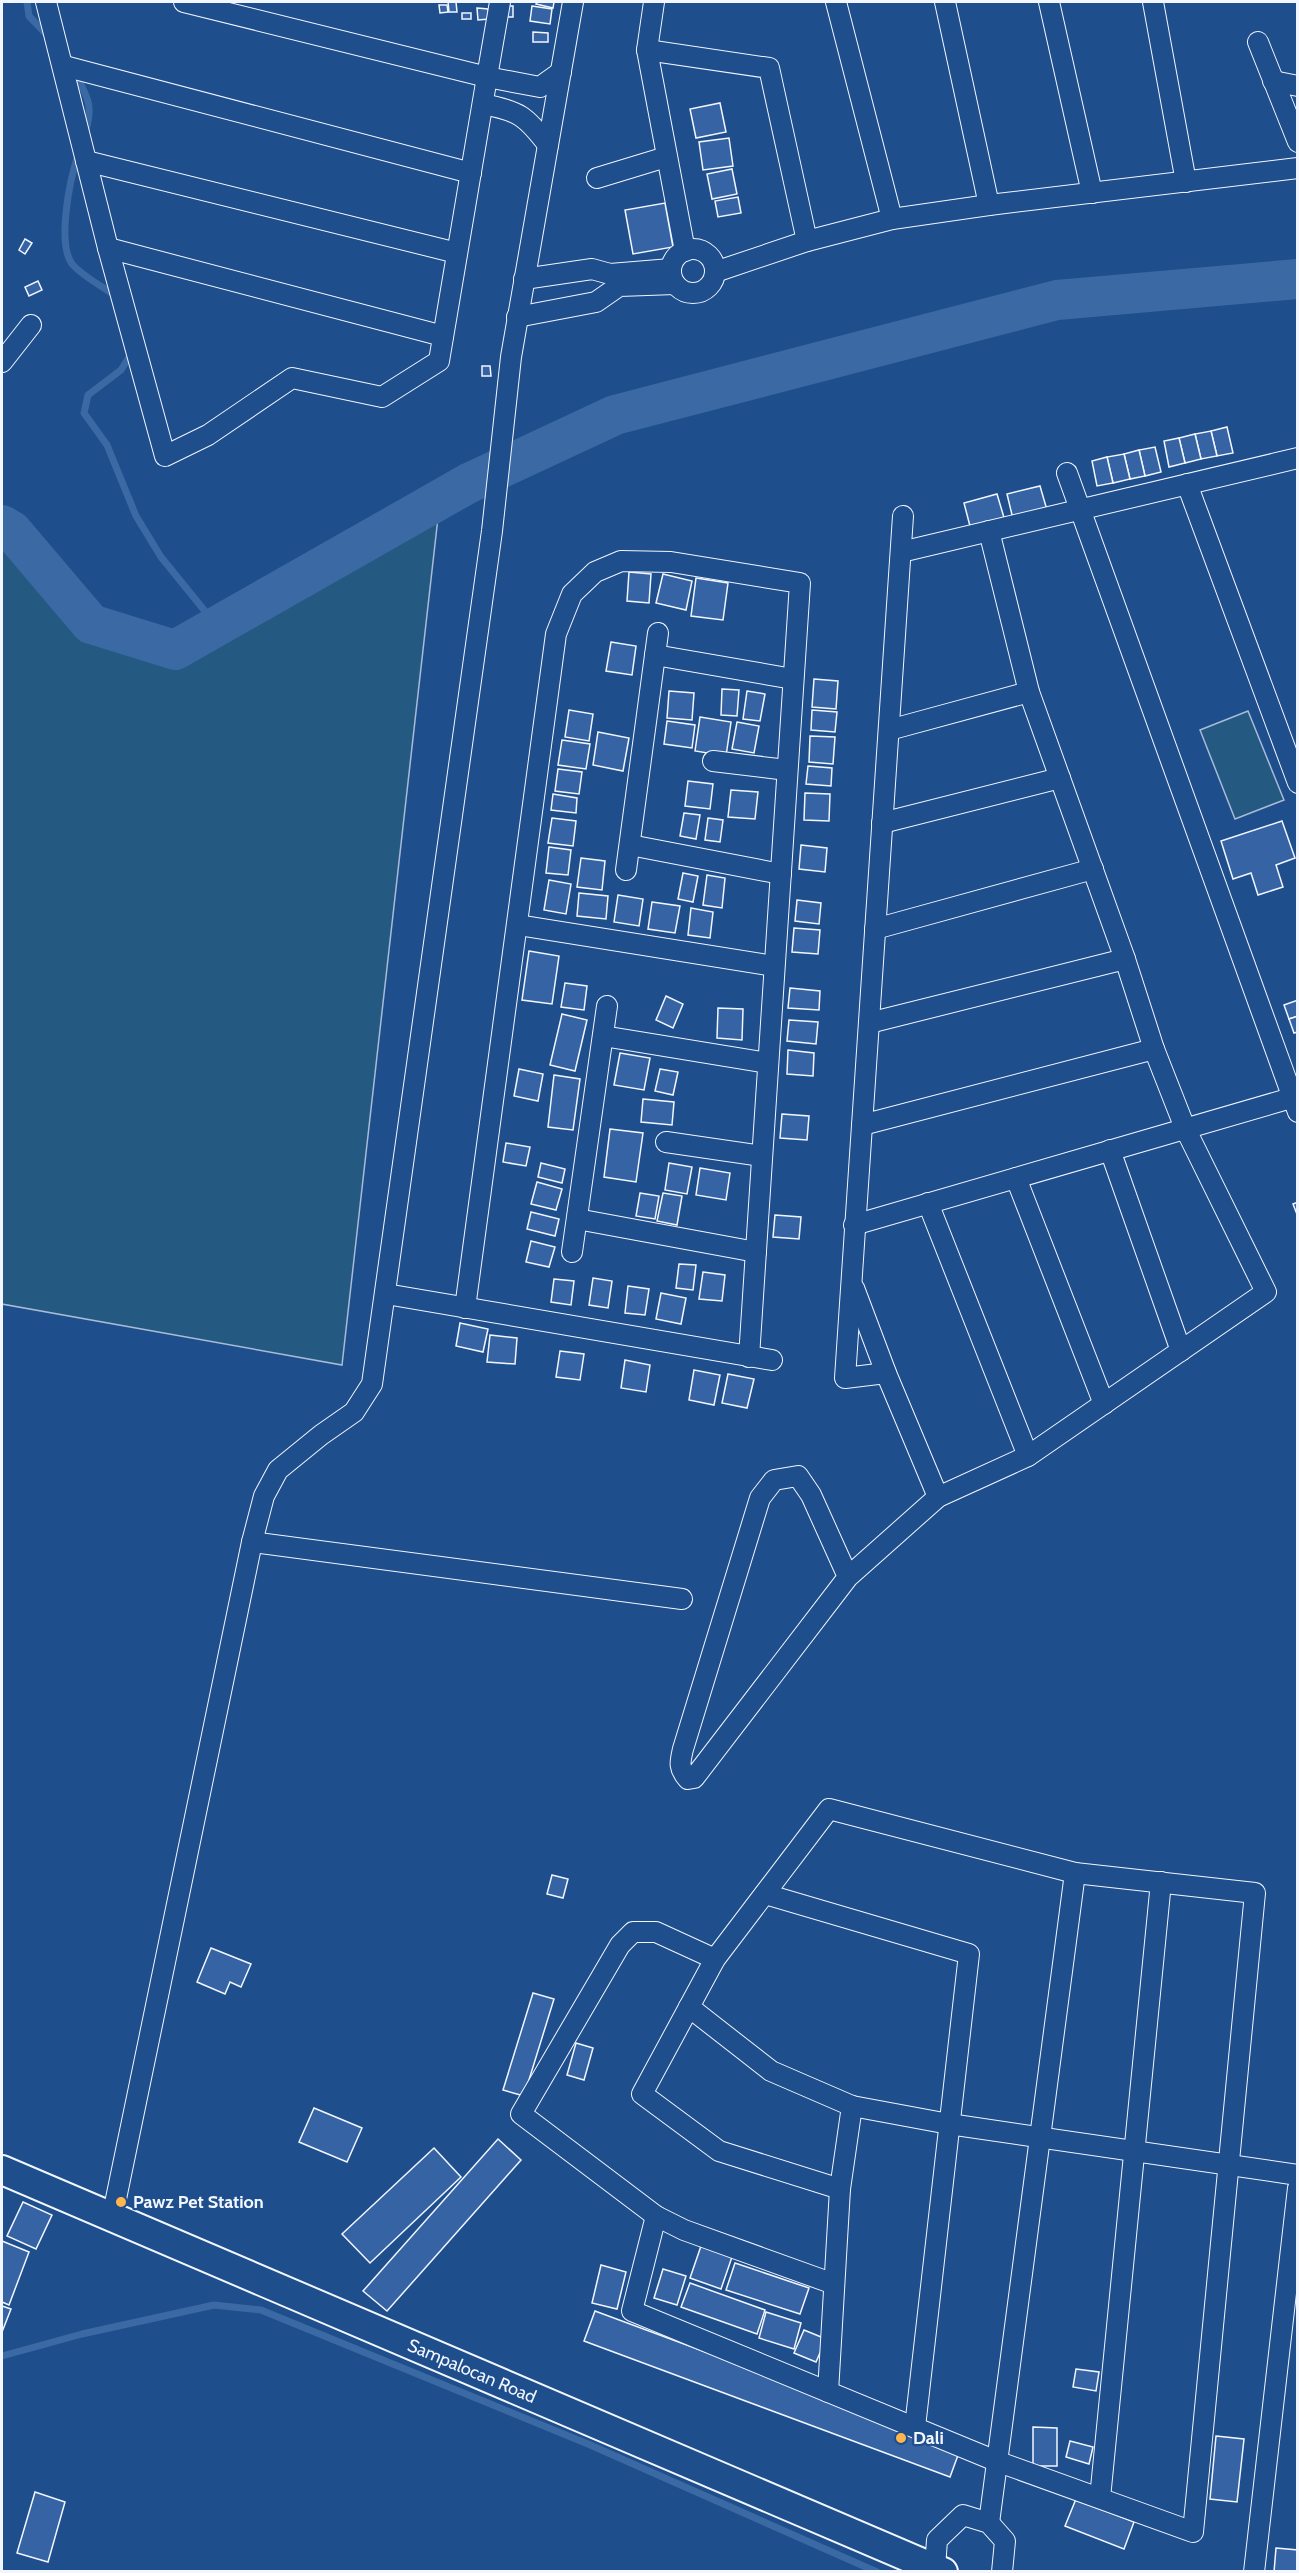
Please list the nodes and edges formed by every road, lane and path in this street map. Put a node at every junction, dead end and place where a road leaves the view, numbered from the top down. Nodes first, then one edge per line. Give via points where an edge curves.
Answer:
1 (46, 2) edge
2 (184, 2) edge
3 (500, 2) edge
4 (573, 2) edge
5 (654, 2) edge
6 (837, 2) edge
7 (945, 2) edge
8 (1048, 2) edge
9 (1153, 2) edge
10 (1258, 42) dead end
11 (647, 50) junction
12 (64, 66) junction
13 (561, 72) junction
14 (487, 77) junction
15 (1274, 81) junction
16 (1298, 86) edge
17 (483, 104) junction
18 (1298, 142) edge
19 (548, 145) junction
20 (666, 158) junction
21 (86, 161) junction
22 (1298, 168) edge
23 (471, 173) junction
24 (597, 178) dead end
25 (1186, 182) junction
26 (1092, 193) junction
27 (989, 205) junction
28 (892, 219) junction
29 (807, 241) junction
30 (108, 248) junction
31 (685, 251) junction
32 (458, 253) junction
33 (715, 272) junction
34 (673, 276) junction
35 (524, 279) junction
36 (517, 317) junction
37 (31, 325) dead end
38 (443, 336) junction
39 (2, 361) edge
40 (1296, 462) edge
41 (1067, 473) dead end
42 (1187, 484) junction
43 (1081, 510) junction
44 (903, 516) dead end
45 (989, 531) junction
46 (901, 552) junction
47 (658, 633) dead end
48 (655, 656) junction
49 (794, 679) junction
50 (1029, 692) junction
51 (889, 730) junction
52 (713, 761) dead end
53 (787, 770) junction
54 (1060, 778) junction
55 (1298, 783) edge
56 (882, 822) junction
57 (630, 845) junction
58 (1093, 869) junction
59 (626, 870) dead end
60 (781, 874) junction
61 (518, 925) junction
62 (875, 929) junction
63 (1125, 959) junction
64 (774, 966) junction
65 (607, 1006) dead end
66 (869, 1023) junction
67 (603, 1036) junction
68 (1154, 1049) junction
69 (768, 1063) junction
70 (1296, 1102) edge
71 (862, 1125) junction
72 (1185, 1128) junction
73 (666, 1142) dead end
74 (1110, 1150) junction
75 (762, 1156) junction
76 (1016, 1178) junction
77 (928, 1203) junction
78 (577, 1219) junction
79 (854, 1225) junction
80 (572, 1252) dead end
81 (756, 1252) junction
82 (852, 1281) junction
83 (386, 1294) junction
84 (465, 1308) junction
85 (1181, 1351) junction
86 (748, 1357) junction
87 (771, 1360) dead end
88 (886, 1373) junction
89 (1104, 1404) junction
90 (1028, 1456) junction
91 (938, 1497) junction
92 (252, 1542) junction
93 (848, 1577) junction
94 (682, 1599) dead end
95 (1075, 1873) junction
96 (1161, 1882) junction
97 (765, 1894) junction
98 (715, 1959) junction
99 (689, 2007) junction
100 (852, 2106) junction
101 (949, 2124) junction
102 (1040, 2136) junction
103 (1134, 2151) junction
104 (1229, 2165) junction
105 (2, 2170) edge
106 (1298, 2175) edge
107 (1298, 2188) edge
108 (840, 2189) junction
109 (656, 2216) junction
110 (112, 2218) junction
111 (834, 2284) junction
112 (828, 2391) junction
113 (915, 2427) junction
114 (996, 2461) junction
115 (1100, 2498) junction
116 (989, 2523) junction
117 (939, 2570) edge
118 (1002, 2571) edge
119 (1254, 2571) edge

1 - 12 street
2 - 14 street
3 - 14 street
4 - 13 street
5 - 11 street
6 - 28 street
7 - 27 street
8 - 26 street
9 - 25 street
10 - 15 street
11 - 20 street
11 - 29 street via 769,68
12 - 21 street
12 - 23 street
13 - 14 street via 540,87
13 - 19 street
14 - 17 street
15 - 16 street
15 - 18 street
17 - 19 street via 528,119
17 - 23 street
19 - 35 street
20 - 24 street
20 - 31 street
21 - 30 street
21 - 32 street
22 - 25 street
23 - 32 street
25 - 26 street
26 - 27 street
27 - 28 street
28 - 29 street
29 - 33 street
30 - 38 street
30 - 38 street via 165,456 208,435 292,378 382,397 439,361
31 - 33 street via 693,249 709,256
31 - 34 street via 678,255
32 - 38 street
33 - 34 street via 707,288 690,293
34 - 35 street via 610,274 592,269
34 - 36 street via 619,286 596,302
35 - 36 street
36 - 83 street via 492,531
37 - 39 street
40 - 42 street
41 - 43 street
42 - 43 street
42 - 55 street
43 - 45 street
43 - 70 street
44 - 46 street
45 - 46 street
45 - 50 street
46 - 51 street
47 - 48 street
48 - 49 street
48 - 57 street
49 - 53 street
49 - 61 street via 800,583 671,562 621,561 595,572 572,594 556,634
50 - 51 street
50 - 54 street
51 - 56 street
52 - 53 street
53 - 60 street
54 - 56 street
54 - 58 street
56 - 62 street
57 - 59 street
57 - 60 street
58 - 62 street
58 - 63 street
60 - 64 street
61 - 64 street
61 - 84 street
62 - 66 street
63 - 66 street
63 - 68 street
64 - 69 street
65 - 67 street
66 - 71 street
67 - 69 street
67 - 78 street
68 - 71 street
68 - 72 street
69 - 75 street
70 - 72 street
71 - 79 street
72 - 74 street
72 - 85 street via 1266,1292
73 - 75 street
74 - 76 street
74 - 85 street
75 - 81 street
76 - 77 street
76 - 89 street
77 - 79 street
77 - 90 street
78 - 80 street
78 - 81 street
79 - 82 street
81 - 86 street
82 - 88 street
82 - 88 street via 845,1378
83 - 84 street
83 - 92 street via 372,1384 354,1412 278,1470 264,1496
84 - 86 street
85 - 89 street
86 - 87 street
88 - 91 street
89 - 90 street
90 - 91 street
91 - 93 street
92 - 94 street
92 - 110 street
93 - 93 street via 811,1495 798,1476 774,1480 760,1498 683,1749 679,1764 688,1779 694,1778
95 - 96 street
95 - 97 street via 829,1809
95 - 102 street
96 - 103 street
96 - 104 street via 1256,1893
97 - 98 street
97 - 101 street via 969,1954
98 - 99 street
98 - 109 street via 656,1932 633,1932 620,1945 521,2114
99 - 100 street via 771,2071
99 - 108 street via 642,2094 718,2151
100 - 101 street
100 - 108 street
101 - 102 street
101 - 113 street
102 - 103 street
102 - 114 street
103 - 104 street
103 - 115 street
104 - 106 street
104 - 115 street via 1193,2532
105 - 110 main road, Sampalocan Road
107 - 119 street
108 - 111 street
109 - 111 street via 684,2230
109 - 112 street via 632,2311
110 - 117 main road, Sampalocan Road
111 - 112 street
112 - 113 street
113 - 114 street
114 - 115 street
114 - 116 street
116 - 117 street via 963,2515 937,2540
116 - 118 street via 1005,2541

